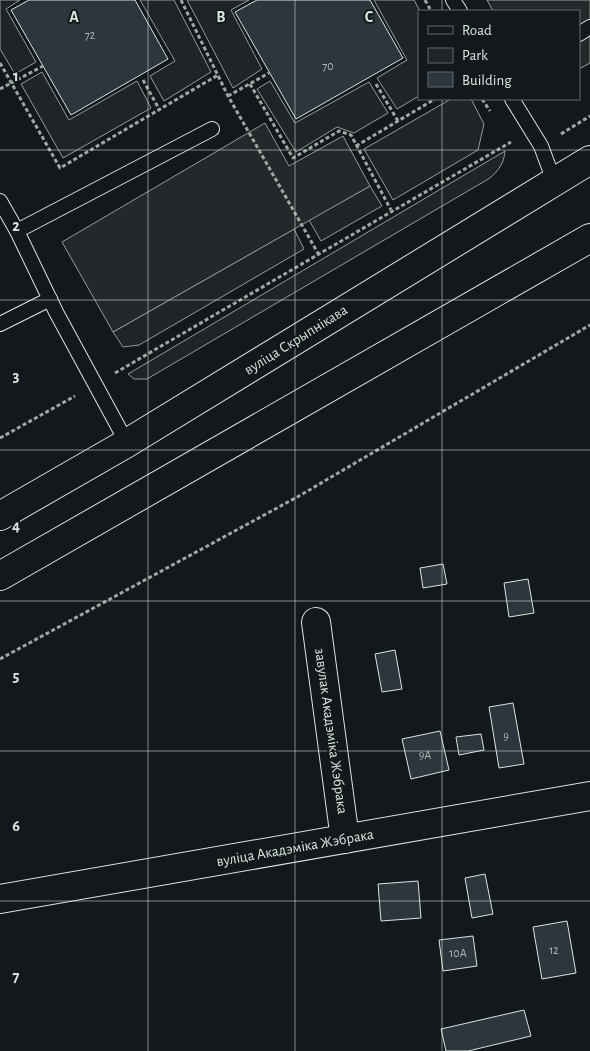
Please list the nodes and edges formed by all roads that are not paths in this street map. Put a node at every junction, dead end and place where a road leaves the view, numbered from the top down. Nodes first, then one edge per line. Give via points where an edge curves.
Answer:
1 (513, 100) edge
2 (212, 129) dead end
3 (590, 160) edge
4 (554, 181) junction
5 (0, 201) edge
6 (17, 231) junction
7 (590, 238) edge
8 (50, 299) junction
9 (0, 324) edge
10 (127, 443) junction
11 (0, 516) edge
12 (0, 576) edge
13 (316, 622) dead end
14 (590, 796) edge
15 (345, 840) junction
16 (0, 899) edge

1 - 4 lane via 541,146
2 - 6 lane
3 - 4 main road, вуліца Скрыпнікава
4 - 10 main road, вуліца Скрыпнікава
5 - 6 lane
6 - 8 lane
7 - 12 main road
8 - 9 lane
8 - 10 lane
10 - 11 main road, вуліца Скрыпнікава
13 - 15 main road, завулак Акадэміка Жэбрака
14 - 15 main road, вуліца Акадэміка Жэбрака
15 - 16 main road, вуліца Акадэміка Жэбрака

